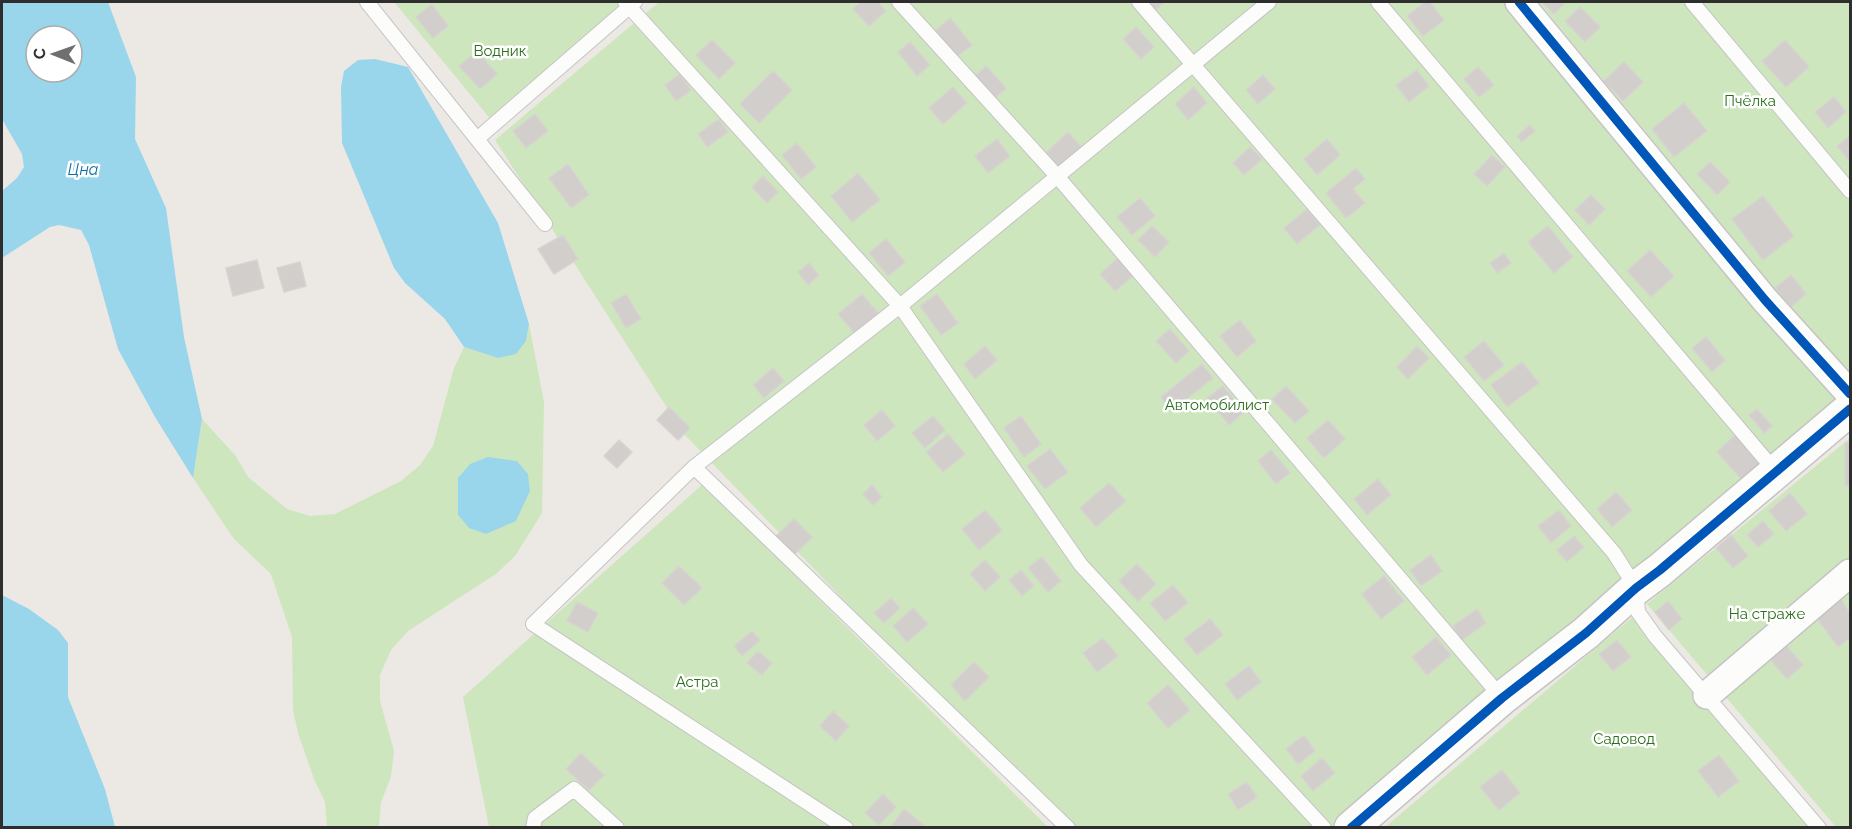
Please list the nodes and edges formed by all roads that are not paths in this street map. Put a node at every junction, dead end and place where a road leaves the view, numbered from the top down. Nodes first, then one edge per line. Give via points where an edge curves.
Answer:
1 (367, 2) edge
2 (899, 2) edge
3 (1139, 2) edge
4 (1269, 2) edge
5 (1378, 2) edge
6 (1519, 2) edge
7 (1692, 2) edge
8 (630, 3) edge
9 (1193, 64) junction
10 (477, 139) junction
11 (1057, 176) junction
12 (1851, 191) edge
13 (545, 224) dead end
14 (900, 306) junction
15 (1851, 394) edge
16 (1851, 409) edge
17 (694, 467) junction
18 (1776, 472) junction
19 (1851, 573) edge
20 (1636, 588) junction
21 (1707, 695) junction
22 (1502, 698) junction
23 (533, 828) edge
24 (617, 828) edge
25 (846, 828) edge
26 (1068, 828) edge
27 (1324, 828) edge
28 (1351, 828) edge
29 (1819, 828) edge

1 - 10 lane
2 - 11 lane
3 - 9 lane
4 - 9 lane
5 - 18 lane
6 - 15 street via 1765,300
7 - 12 lane
8 - 10 lane
8 - 14 lane
9 - 11 lane
9 - 20 lane via 1614,554
10 - 13 lane
11 - 14 lane
11 - 22 lane
14 - 17 lane
14 - 27 lane via 1081,565
16 - 18 street
17 - 25 lane via 533,624
17 - 26 lane
18 - 20 street
19 - 21 street
20 - 21 lane via 1638,612
20 - 22 street via 1586,633
21 - 29 lane
22 - 28 street
23 - 24 lane via 535,818 574,789

